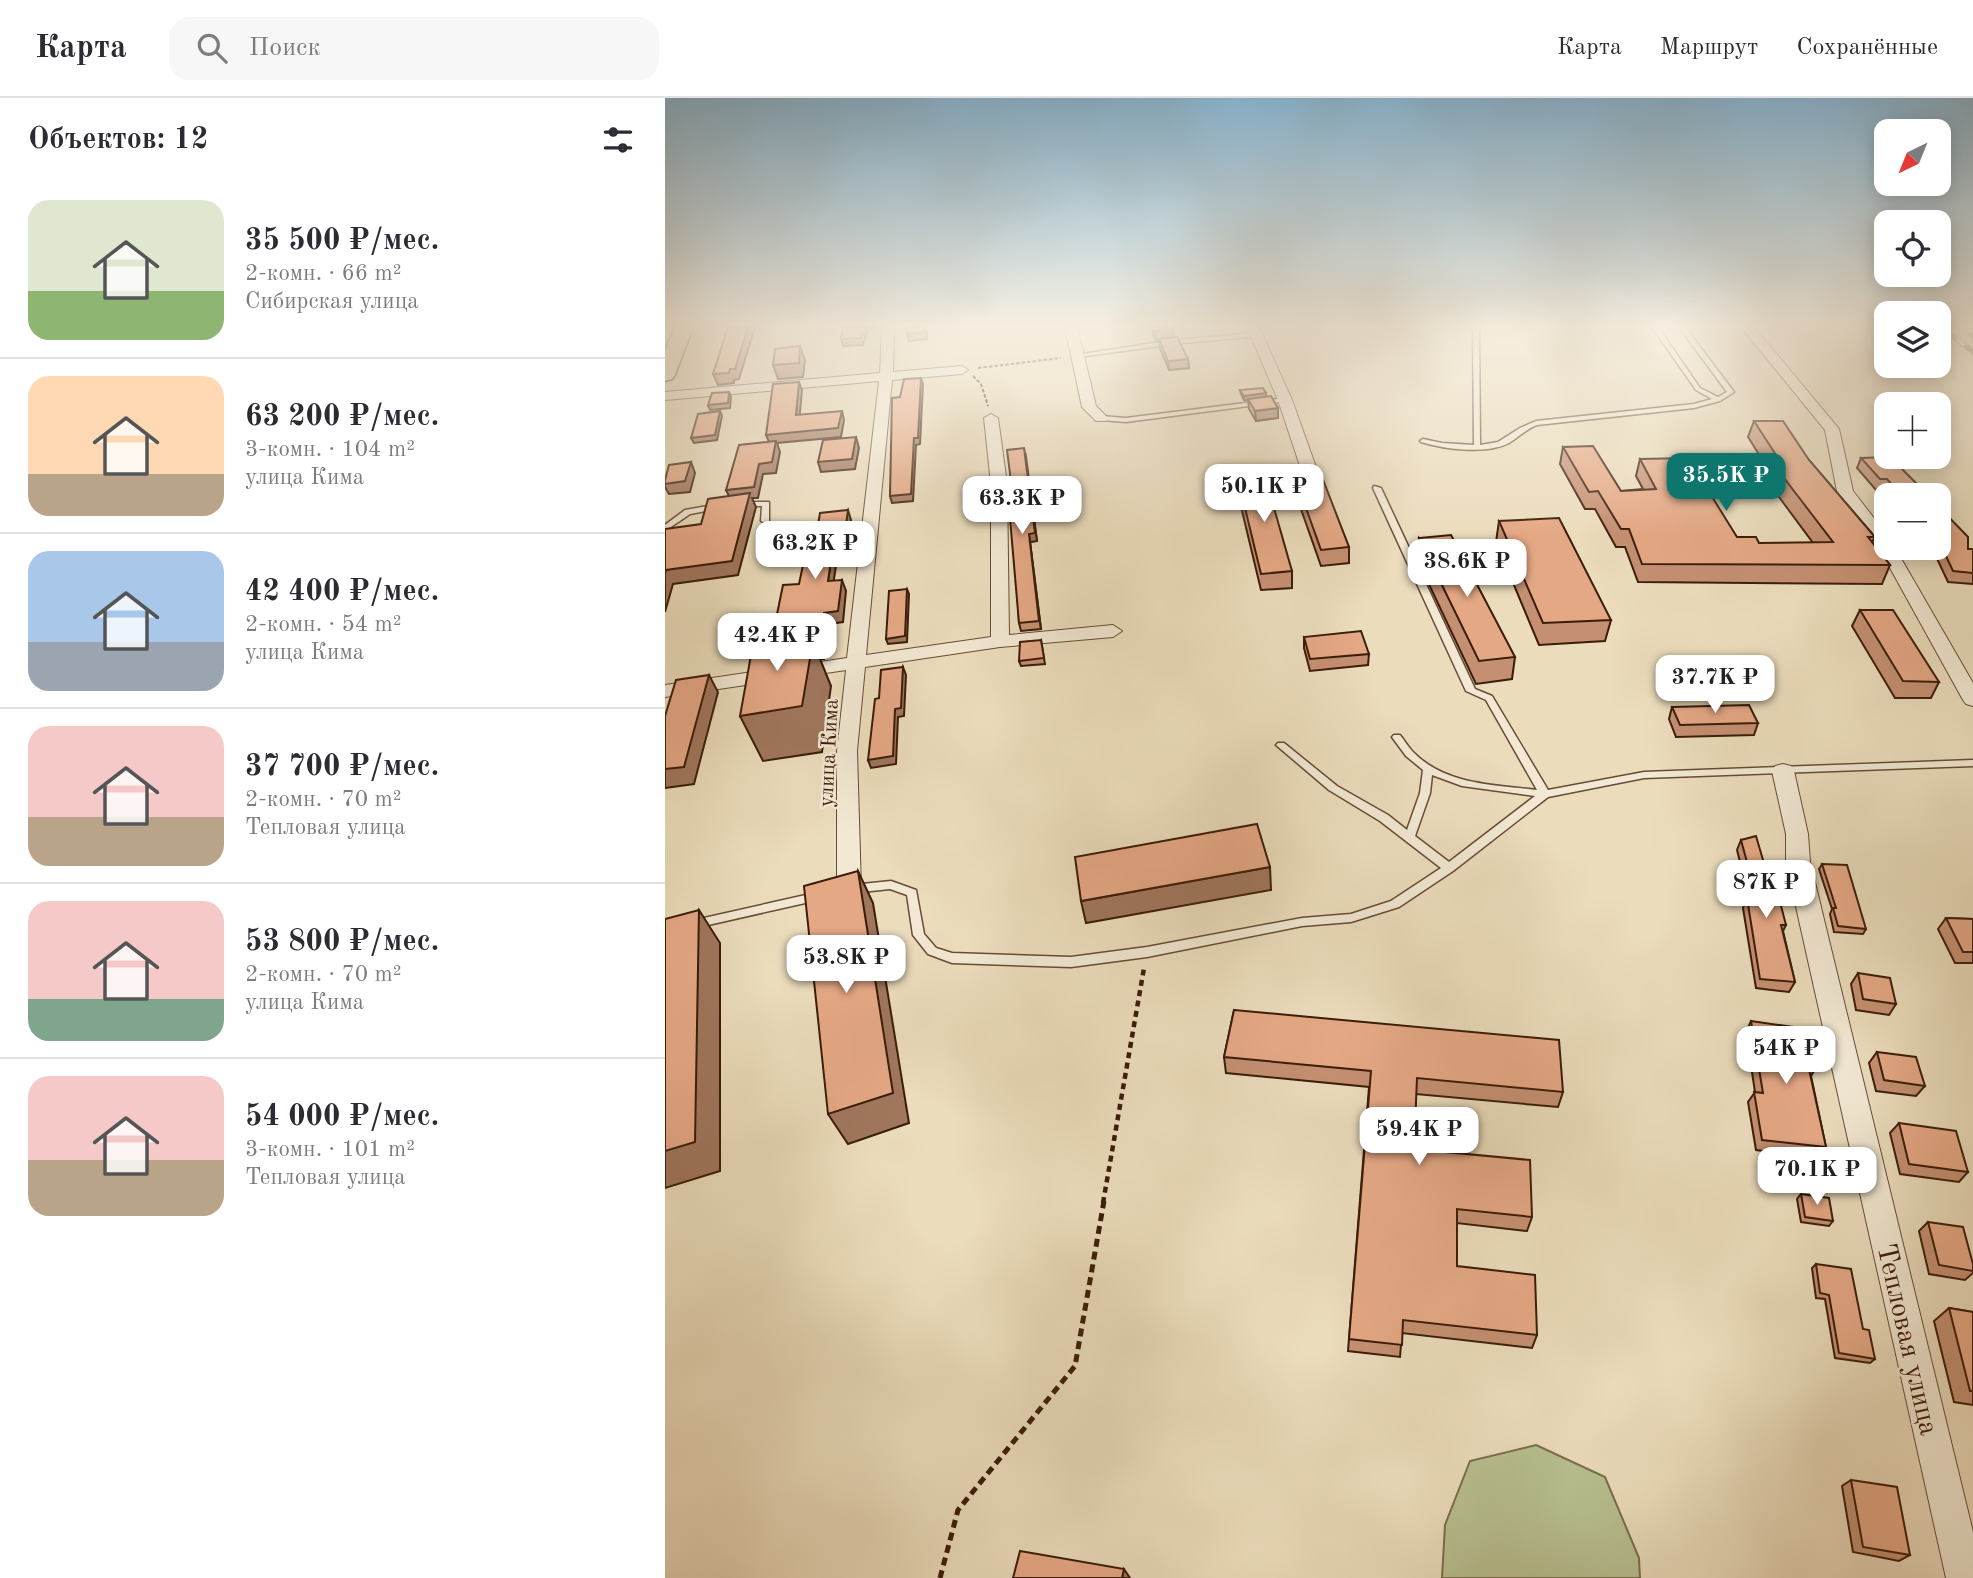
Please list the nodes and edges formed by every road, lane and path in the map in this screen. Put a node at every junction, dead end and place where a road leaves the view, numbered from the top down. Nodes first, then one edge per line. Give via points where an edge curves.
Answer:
1 (883, 396) edge
2 (985, 396) edge
3 (1087, 396) edge
4 (1283, 396) edge
5 (1477, 396) edge
6 (1711, 396) edge
7 (1724, 396) edge
8 (1805, 396) edge
9 (1285, 400) junction
10 (1718, 400) junction
11 (991, 418) joint
12 (1101, 418) joint
13 (1423, 441) dead end
14 (1477, 446) junction
15 (1834, 447) joint
16 (1313, 481) edge
17 (1377, 488) dead end
18 (765, 521) dead end
19 (665, 528) edge
20 (1874, 530) edge
21 (1894, 560) edge
22 (1113, 631) dead end
23 (1000, 641) junction
24 (857, 661) junction
25 (665, 691) edge
26 (1973, 700) edge
27 (1397, 737) dead end
28 (1281, 746) dead end
29 (1973, 763) edge
30 (1428, 770) junction
31 (1783, 771) junction
32 (1545, 794) junction
33 (1410, 836) junction
34 (1448, 868) junction
35 (849, 889) junction
36 (678, 928) edge
37 (1147, 952) junction
38 (940, 1578) edge
39 (1965, 1578) edge

1 - 24 street, улица Кима
2 - 11 path
3 - 12 street via 1089,407
4 - 9 street
5 - 14 lane
6 - 10 lane
7 - 10 lane
8 - 15 street via 1832,429
9 - 12 lane via 1126,420
9 - 16 street
10 - 14 lane via 1536,423 1517,430 1506,442
11 - 23 street via 999,484
13 - 14 lane
15 - 20 street via 1845,491
17 - 32 lane via 1471,691 1489,698
18 - 19 lane via 768,506 757,502 693,510
21 - 26 street
22 - 23 street
23 - 24 street
24 - 25 street
24 - 35 street, улица Кима via 847,751
27 - 30 lane via 1408,755
28 - 33 lane via 1333,788
29 - 31 lane
30 - 32 lane via 1459,782
30 - 33 lane
31 - 32 lane via 1644,775
31 - 39 street, Тепловая улица via 1797,834 1798,862
32 - 34 lane
33 - 34 lane
34 - 37 lane via 1395,904 1351,918 1303,922
35 - 36 lane
35 - 37 lane via 891,885 912,893 919,934 932,951 953,958 1071,962
37 - 38 path via 1075,1366 958,1510

